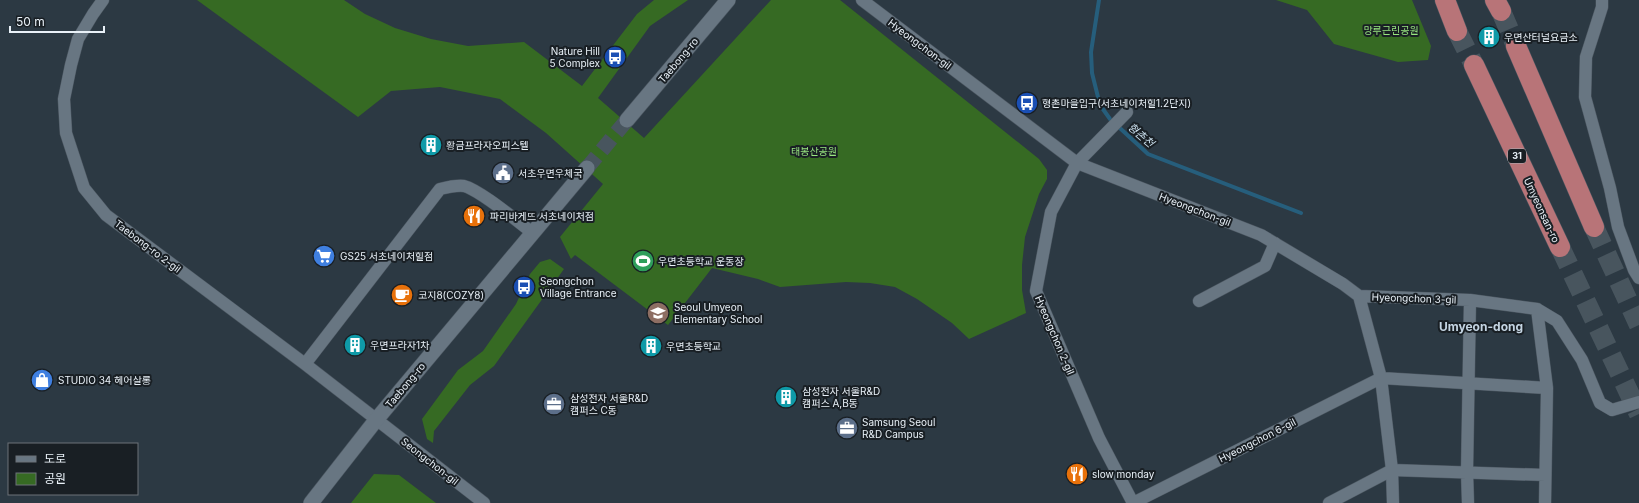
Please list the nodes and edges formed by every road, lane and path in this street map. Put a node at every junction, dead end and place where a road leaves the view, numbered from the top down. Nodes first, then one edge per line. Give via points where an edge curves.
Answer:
1 (103, 0) edge
2 (728, 0) edge
3 (862, 0) edge
4 (1445, 0) edge
5 (1602, 0) edge
6 (1457, 30) tunnel mouth
7 (1516, 46) tunnel mouth
8 (1474, 65) tunnel mouth
9 (1127, 112) dead end
10 (627, 120) tunnel mouth
11 (1077, 163) junction
12 (587, 168) tunnel mouth
13 (1594, 227) tunnel mouth
14 (533, 233) junction
15 (1275, 243) junction
16 (1560, 247) tunnel mouth
17 (1639, 278) edge
18 (1359, 296) junction
19 (1470, 300) junction
20 (1199, 301) dead end
21 (1537, 309) junction
22 (305, 364) junction
23 (1380, 378) junction
24 (1468, 383) junction
25 (1547, 388) junction
26 (1639, 402) edge
27 (376, 420) junction
28 (1392, 470) junction
29 (1467, 472) junction
30 (1545, 475) junction
31 (311, 503) edge
32 (484, 503) edge
33 (1133, 503) edge
34 (1329, 503) edge
35 (1393, 503) edge
36 (1468, 503) edge
37 (1545, 503) edge

1 - 22 street, Taebong-ro 2-gil via 78,39 64,99 66,133 84,188 106,215
2 - 10 street, Taebong-ro
3 - 11 street, Hyeongchon-gil
4 - 6 highway
5 - 17 street via 1586,57 1585,97 1618,227
7 - 13 highway
8 - 16 highway, Umyeonsan-ro / 31
9 - 11 street, Hyeongchon 2-gil
11 - 15 street, Hyeongchon-gil via 1261,235
11 - 33 street, Hyeongchon 2-gil via 1050,212 1036,291 1099,438
12 - 14 street, Taebong-ro
14 - 22 street via 479,193 465,186 440,189
14 - 27 street, Taebong-ro
15 - 18 street, Hyeongchon-gil via 1344,284
15 - 20 street via 1265,266
18 - 19 street, Hyeongchon 3-gil
18 - 23 street
19 - 21 street, Hyeongchon 3-gil
19 - 24 street, Hyeongchon 3-gil
21 - 25 street
21 - 26 street via 1557,320 1582,360 1600,403 1612,410
22 - 27 street, Taebong-ro 2-gil
23 - 24 street
23 - 28 street
23 - 33 street, Hyeongchon 6-gil
24 - 25 street
24 - 29 street, Hyeongchon 3-gil
25 - 30 street
27 - 31 street, Taebong-ro
27 - 32 street, Seongchon-gil
28 - 29 street
28 - 34 street
28 - 35 street
29 - 30 street
29 - 36 street, Hyeongchon 3-gil
30 - 37 street

